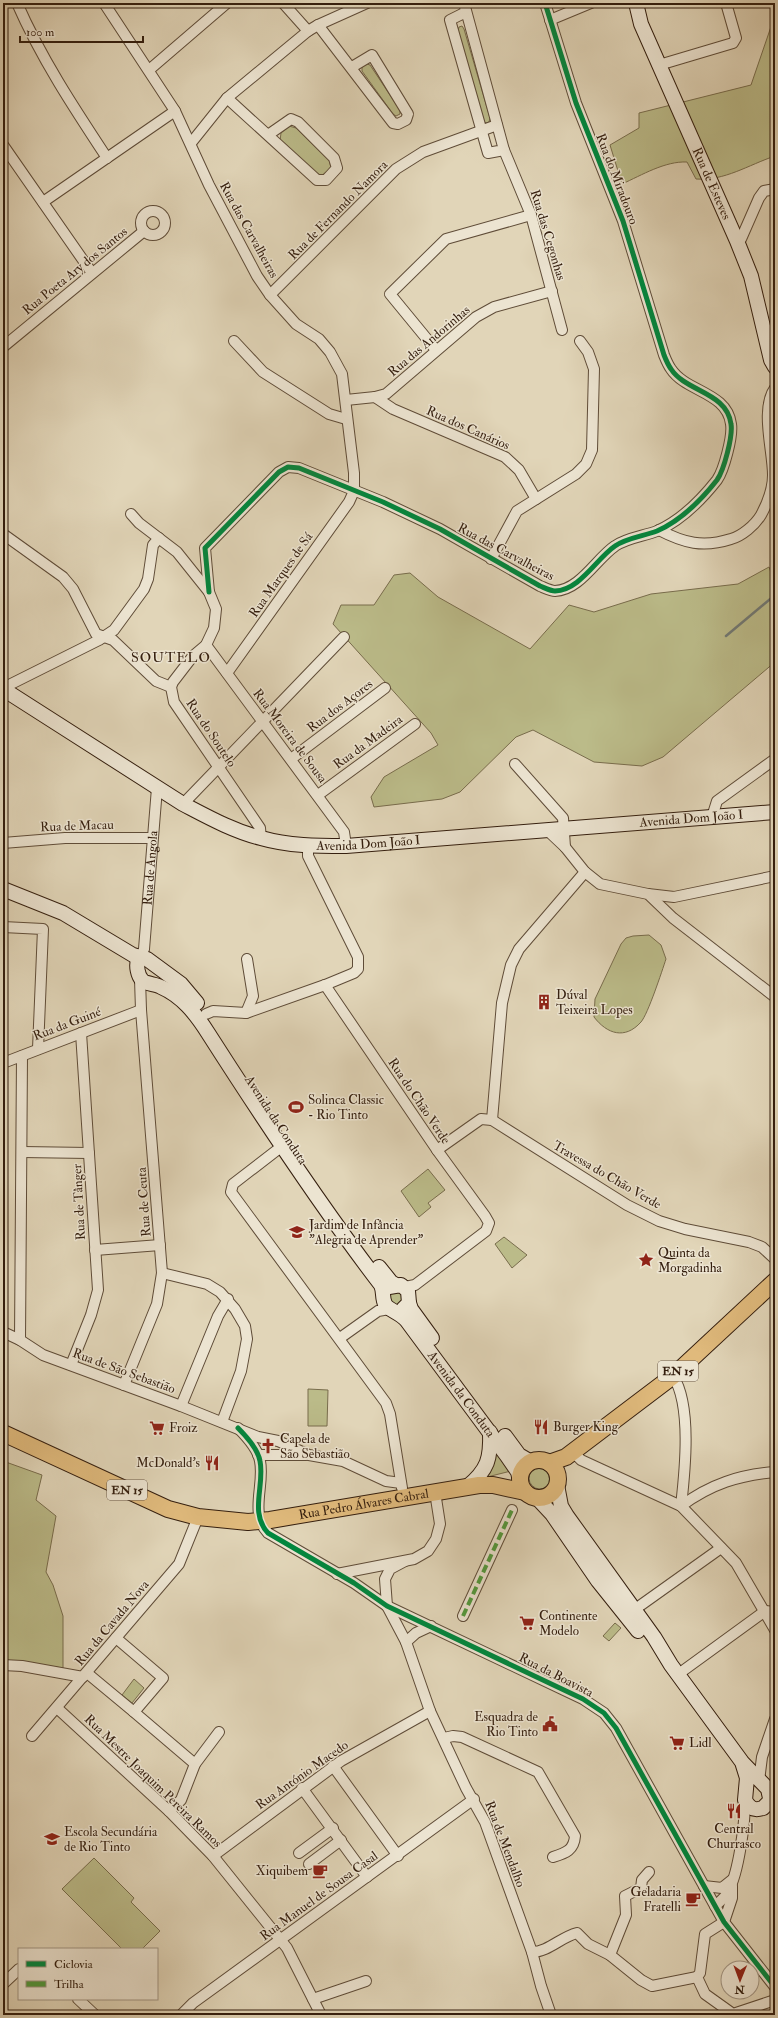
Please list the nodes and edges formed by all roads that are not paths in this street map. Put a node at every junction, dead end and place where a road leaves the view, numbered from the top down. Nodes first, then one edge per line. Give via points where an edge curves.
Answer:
1 (17, 3) edge
2 (104, 3) edge
3 (227, 3) edge
4 (283, 3) edge
5 (367, 3) edge
6 (545, 3) edge
7 (591, 3) edge
8 (636, 3) edge
9 (726, 3) edge
10 (465, 8) edge
11 (550, 20) junction
12 (318, 25) junction
13 (308, 31) junction
14 (659, 65) junction
15 (352, 67) junction
16 (149, 70) junction
17 (227, 98) junction
18 (175, 110) junction
19 (497, 125) junction
20 (481, 129) junction
21 (268, 135) junction
22 (191, 143) junction
23 (3, 145) edge
24 (504, 150) junction
25 (107, 158) junction
26 (775, 189) edge
27 (44, 202) junction
28 (531, 215) junction
29 (144, 231) dead end
30 (737, 241) junction
31 (92, 273) junction
32 (552, 291) junction
33 (270, 295) junction
34 (562, 330) dead end
35 (234, 341) dead end
36 (580, 341) dead end
37 (3, 347) edge
38 (436, 350) junction
39 (775, 367) edge
40 (671, 370) joint
41 (775, 388) edge
42 (375, 397) junction
43 (346, 400) junction
44 (346, 419) junction
45 (354, 491) junction
46 (536, 499) junction
47 (131, 514) dead end
48 (658, 530) junction
49 (3, 534) edge
50 (159, 538) junction
51 (491, 559) junction
52 (209, 592) junction
53 (104, 636) junction
54 (344, 637) dead end
55 (206, 645) junction
56 (227, 672) junction
57 (171, 688) junction
58 (385, 688) dead end
59 (3, 689) edge
60 (263, 722) junction
61 (415, 724) dead end
62 (291, 759) junction
63 (775, 759) edge
64 (514, 764) dead end
65 (218, 766) junction
66 (157, 788) junction
67 (318, 795) junction
68 (183, 804) junction
69 (775, 812) edge
70 (712, 817) junction
71 (563, 828) junction
72 (547, 830) junction
73 (152, 838) junction
74 (261, 839) junction
75 (3, 843) edge
76 (308, 846) junction
77 (346, 846) junction
78 (565, 847) junction
79 (585, 872) junction
80 (775, 876) edge
81 (3, 889) edge
82 (648, 894) junction
83 (3, 898) edge
84 (3, 927) edge
85 (142, 958) junction
86 (247, 959) dead end
87 (144, 983) junction
88 (325, 986) junction
89 (775, 997) edge
90 (141, 1010) junction
91 (246, 1013) junction
92 (206, 1014) junction
93 (81, 1033) junction
94 (38, 1048) junction
95 (22, 1056) junction
96 (3, 1063) edge
97 (492, 1120) junction
98 (281, 1147) junction
99 (437, 1150) junction
100 (22, 1152) junction
101 (89, 1153) junction
102 (160, 1245) junction
103 (95, 1250) junction
104 (775, 1259) edge
105 (162, 1273) junction
106 (775, 1281) edge
107 (407, 1291) junction
108 (228, 1300) junction
109 (386, 1305) junction
110 (3, 1332) edge
111 (340, 1338) junction
112 (20, 1340) junction
113 (71, 1365) junction
114 (672, 1376) junction
115 (124, 1385) junction
116 (181, 1406) junction
117 (222, 1422) junction
118 (238, 1428) junction
119 (3, 1432) edge
120 (490, 1432) junction
121 (573, 1452) junction
122 (309, 1454) junction
123 (258, 1455) junction
124 (549, 1463) junction
125 (775, 1472) edge
126 (526, 1479) junction
127 (558, 1482) junction
128 (467, 1486) junction
129 (403, 1490) junction
130 (435, 1492) junction
131 (682, 1506) junction
132 (512, 1510) dead end
133 (198, 1517) junction
134 (259, 1521) junction
135 (721, 1548) junction
136 (405, 1561) junction
137 (337, 1574) junction
138 (598, 1581) junction
139 (387, 1606) junction
140 (636, 1609) junction
141 (764, 1611) junction
142 (775, 1612) edge
143 (463, 1616) dead end
144 (431, 1626) junction
145 (775, 1630) edge
146 (116, 1638) junction
147 (406, 1642) junction
148 (672, 1663) junction
149 (3, 1665) edge
150 (85, 1675) junction
151 (57, 1708) junction
152 (430, 1711) junction
153 (134, 1712) junction
154 (775, 1719) edge
155 (219, 1732) dead end
156 (32, 1736) dead end
157 (444, 1738) junction
158 (195, 1764) junction
159 (333, 1766) junction
160 (302, 1788) junction
161 (753, 1788) junction
162 (474, 1799) junction
163 (768, 1807) edge
164 (169, 1811) junction
165 (333, 1828) junction
166 (744, 1830) junction
167 (341, 1840) junction
168 (299, 1853) dead end
169 (213, 1856) junction
170 (398, 1856) junction
171 (553, 1857) dead end
172 (309, 1864) dead end
173 (649, 1872) dead end
174 (367, 1878) junction
175 (732, 1880) junction
176 (704, 1886) junction
177 (715, 1906) junction
178 (724, 1922) junction
179 (280, 1940) junction
180 (532, 1952) junction
181 (610, 1955) junction
182 (18, 1970) edge
183 (697, 1978) junction
184 (366, 1981) dead end
185 (3, 1984) edge
186 (775, 1987) edge
187 (313, 1999) junction
188 (79, 2000) edge
189 (775, 2000) edge
190 (95, 2015) edge
191 (181, 2015) edge
192 (321, 2015) edge
193 (551, 2015) edge

1 - 25 street via 30,33
2 - 16 street, Rua das Carvalheiras
3 - 16 street
4 - 13 street
5 - 12 street
6 - 11 street, Rua do Miradouro
7 - 11 street
8 - 14 main road, Rua de Esteves via 641,24
9 - 14 street via 736,38 733,43
10 - 19 street, Rua das Cegonhas
10 - 20 street via 450,20
11 - 40 street, Rua do Miradouro via 576,103 623,221 664,355
12 - 13 street
12 - 15 street
13 - 17 street
14 - 30 main road, Rua de Esteves
15 - 15 street via 393,123 398,124 406,120 408,114 372,55
16 - 18 street, Rua das Carvalheiras
17 - 21 street
17 - 22 street
18 - 22 street, Rua das Carvalheiras
18 - 25 street
19 - 20 street, Rua de Fernando Namora
19 - 24 street, Rua das Cegonhas
20 - 24 street via 488,153
20 - 33 street, Rua de Fernando Namora via 422,152 396,169
21 - 21 street via 317,180 326,180 337,168 334,158 298,122 291,119
22 - 33 street, Rua das Carvalheiras via 209,185 257,276
23 - 27 street
24 - 28 street, Rua das Cegonhas
25 - 27 street
26 - 30 street via 764,191 741,239
27 - 31 street
28 - 32 street, Rua das Cegonhas
28 - 38 street via 446,239 390,294
29 - 31 street, Rua Poeta Ary dos Santos
30 - 39 main road, Rua de Esteves via 751,276 771,360
31 - 37 street, Rua Poeta Ary dos Santos
32 - 34 street, Rua das Cegonhas
32 - 38 street, Rua das Andorinhas via 494,307 476,316
33 - 43 street, Rua das Carvalheiras via 296,324 319,339 330,352 342,374
35 - 44 street via 263,372 329,414
36 - 46 street via 588,352 594,369 592,450 586,464 576,474
38 - 42 street, Rua das Andorinhas via 386,394
40 - 48 street, Rua das Carvalheiras via 718,401 727,412 732,425 730,442 718,478 695,504
41 - 48 street via 770,396 769,432 773,476 770,499 758,521 738,537 715,544 679,541
42 - 43 street, Rua das Andorinhas
42 - 46 street, Rua dos Canários via 393,410 505,457 519,470
43 - 44 street, Rua das Carvalheiras
44 - 45 street, Rua das Carvalheiras
45 - 51 street, Rua das Carvalheiras via 440,529
45 - 52 street via 299,468 288,467 279,472 205,548
45 - 56 street, Rua Marques de Sá via 349,502
46 - 51 street via 517,511
47 - 50 street
48 - 51 street, Rua das Carvalheiras via 615,545 573,585 555,591 540,586
49 - 53 street via 63,577 73,589 96,634
50 - 52 street via 177,552
50 - 53 street via 153,545 144,589 114,630
52 - 55 street via 216,609 214,628
53 - 57 street via 113,640 156,681
53 - 59 street
54 - 60 street
55 - 56 street, Rua Moreira de Sousa
55 - 57 street via 189,661
56 - 60 street, Rua Moreira de Sousa
57 - 65 street, Rua do Soutelo via 174,702
58 - 62 street, Rua dos Açores
59 - 66 main road, Avenida Dom João I
60 - 62 street, Rua Moreira de Sousa
60 - 65 street
61 - 67 street, Rua da Madeira
62 - 67 street, Rua Moreira de Sousa
63 - 70 street via 717,801
64 - 71 street via 563,818
65 - 68 street
65 - 74 street, Rua do Soutelo via 260,828
66 - 68 main road, Avenida Dom João I
66 - 73 street, Rua de Angola
67 - 77 street, Rua Moreira de Sousa via 344,832
68 - 74 main road, Avenida Dom João I via 236,830
69 - 70 main road, Avenida Dom João I
70 - 71 main road, Avenida Dom João I
71 - 72 main road, Avenida Dom João I
71 - 78 street
72 - 77 main road, Avenida Dom João I
72 - 78 street
73 - 75 street, Rua de Macau via 65,838
73 - 85 street, Rua de Angola
74 - 76 main road, Avenida Dom João I
76 - 77 main road, Avenida Dom João I
76 - 88 street via 308,856 359,963 354,973
78 - 79 street
79 - 82 street via 600,884
79 - 97 street via 519,949 511,965 502,1003
80 - 82 street via 674,897
81 - 85 main road via 63,913
82 - 89 street via 673,918
83 - 85 main road
84 - 94 street via 43,929
85 - 87 main road, Rua de Angola via 154,975 154,979
85 - 92 main road, Avenida da Conduta via 180,984
86 - 91 street via 252,996
87 - 90 street, Rua de Angola
87 - 98 main road, Avenida da Conduta via 160,986 179,997 204,1026
88 - 91 street
88 - 99 street, Rua do Chão Verde
90 - 93 street, Rua da Guiné
90 - 102 street, Rua de Ceuta
91 - 92 street via 214,1011
92 - 107 main road, Avenida da Conduta via 301,1160 387,1278
93 - 94 street, Rua da Guiné
93 - 101 street, Rua de Tânger
94 - 95 street, Rua da Guiné
95 - 96 street, Rua da Guiné
95 - 100 street
97 - 99 street via 481,1119
97 - 104 street, Travessa do Chão Verde via 634,1208 685,1229 749,1242 762,1247
98 - 109 main road, Avenida da Conduta via 381,1285
98 - 111 street via 232,1184 231,1192
99 - 107 street, Rua do Chão Verde via 489,1223 486,1231
100 - 101 street
100 - 112 street
101 - 103 street, Rua de Tânger
102 - 103 street
102 - 105 street, Rua de Ceuta
103 - 113 street, Rua de Tânger via 97,1298
105 - 108 street via 207,1284
105 - 115 street, Rua de Ceuta via 157,1304
106 - 114 main road, EN 15
107 - 109 main road via 388,1288
107 - 109 main road via 404,1309
107 - 126 main road, Avenida da Conduta via 414,1314 514,1450 525,1459
108 - 116 street via 218,1316
108 - 117 street via 242,1319 247,1339 241,1371
109 - 111 street
109 - 120 main road, Avenida da Conduta via 406,1320
110 - 112 street, Rua de São Sebastião
111 - 129 street via 389,1408
112 - 113 street, Rua de São Sebastião via 43,1354
113 - 115 street, Rua de São Sebastião
114 - 121 main road, EN 15
114 - 131 street via 682,1394 684,1411
115 - 116 street, Rua de São Sebastião
116 - 117 street, Rua de São Sebastião
117 - 118 street, Rua de São Sebastião
118 - 122 street, Rua de São Sebastião
118 - 123 street, Rua de São Sebastião
119 - 133 main road, EN 15 via 168,1509
120 - 126 main road, Avenida da Conduta
120 - 128 main road via 491,1448 488,1462 482,1472
121 - 124 main road, EN 15
121 - 127 main road, EN 15 via 564,1463
121 - 131 street via 581,1460
122 - 123 street, Rua de São Sebastião
122 - 129 street, Rua de São Sebastião via 343,1461
123 - 134 street via 261,1465
124 - 126 main road, EN 15 via 537,1460
124 - 127 main road via 557,1472
125 - 131 street via 731,1479 700,1492
126 - 127 main road, EN 15 via 549,1495
126 - 128 main road, Rua Pedro Álvares Cabral / EN 15 via 493,1485
126 - 138 main road
127 - 140 main road via 562,1506 567,1516
128 - 130 main road, Rua Pedro Álvares Cabral / EN 15
129 - 130 main road, Rua Pedro Álvares Cabral / EN 15
129 - 134 main road, Rua Pedro Álvares Cabral / EN 15
130 - 136 street via 440,1524 436,1539 428,1551
131 - 135 street
132 - 143 street
133 - 134 main road, EN 15
133 - 146 street, Rua da Cavada Nova via 179,1564
134 - 137 street, Rua da Boavista via 268,1533
135 - 140 street
135 - 141 street via 736,1563
136 - 137 street
136 - 139 street via 390,1569 385,1579
137 - 139 street, Rua da Boavista
138 - 140 street via 610,1587 625,1608
138 - 148 main road via 639,1633
139 - 144 street, Rua da Boavista
139 - 147 street, Rua de Mendalho
140 - 148 main road
141 - 142 street
141 - 145 street
141 - 148 street
144 - 147 street via 416,1633
144 - 176 street, Rua da Boavista via 583,1699 604,1713 616,1728
146 - 150 street, Rua da Cavada Nova
146 - 153 street via 163,1678
147 - 152 street, Rua de Mendalho
148 - 161 main road via 742,1762
149 - 150 street
150 - 151 street, Rua da Cavada Nova
150 - 153 street
151 - 156 street, Rua da Cavada Nova
151 - 164 street, Rua Mestre Joaquim Pereira Ramos
152 - 157 street, Rua de Mendalho
152 - 159 street, Rua António Macedo
153 - 158 street
154 - 161 street
155 - 158 street
157 - 162 street, Rua de Mendalho via 466,1788
157 - 171 street via 462,1737 538,1772 575,1836 572,1848
158 - 164 street via 181,1800
159 - 160 street, Rua António Macedo
159 - 170 street
160 - 165 street
160 - 169 street, Rua António Macedo
161 - 163 main road via 768,1790
161 - 163 main road via 750,1807
161 - 166 street
162 - 170 street, Rua Manuel de Sousa Casal
162 - 180 street, Rua de Mendalho via 485,1822
163 - 166 street via 753,1814
164 - 169 street, Rua Mestre Joaquim Pereira Ramos
165 - 167 street
165 - 168 street
166 - 175 street
167 - 172 street
167 - 174 street
169 - 179 street, Rua Mestre Joaquim Pereira Ramos
170 - 174 street, Rua Manuel de Sousa Casal
173 - 181 street via 642,1880 641,1888 625,1896 626,1915
174 - 179 street, Rua Manuel de Sousa Casal
175 - 176 street via 722,1888
175 - 177 street via 728,1892
175 - 178 street via 732,1898
176 - 177 street, Rua da Boavista
177 - 178 street, Rua da Boavista
178 - 183 street via 705,1934 700,1973
178 - 186 street, Rua da Boavista
179 - 187 street, Rua Mestre Joaquim Pereira Ramos via 287,1948
179 - 191 street, Rua Manuel de Sousa Casal via 193,2003
180 - 181 street via 540,1952 567,1935 577,1933 588,1944
180 - 193 street, Rua de Mendalho
181 - 183 street via 652,1986
182 - 185 street
183 - 189 street via 705,1994 733,2014
184 - 187 street
187 - 192 street, Rua Mestre Joaquim Pereira Ramos
188 - 190 street

